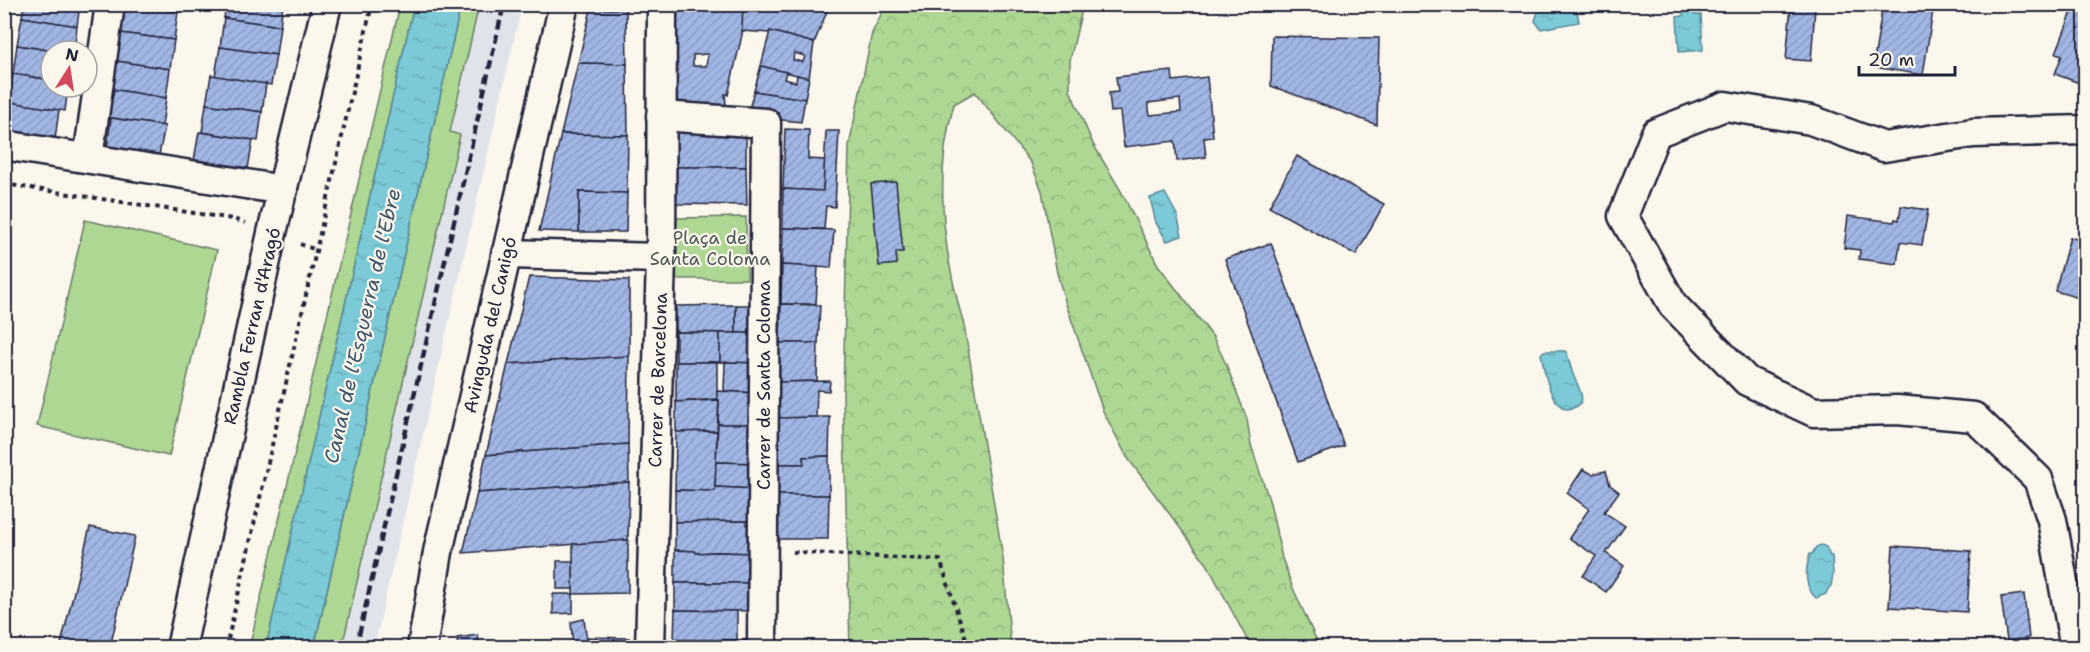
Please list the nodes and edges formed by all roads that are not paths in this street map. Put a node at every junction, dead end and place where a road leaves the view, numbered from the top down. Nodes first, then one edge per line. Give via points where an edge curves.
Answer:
1 (110, 4) edge
2 (327, 4) edge
3 (564, 4) edge
4 (662, 4) edge
5 (662, 116) junction
6 (2085, 130) edge
7 (4, 145) edge
8 (88, 158) junction
9 (283, 190) junction
10 (506, 254) junction
11 (661, 258) junction
12 (181, 648) edge
13 (422, 648) edge
14 (650, 648) edge
15 (762, 648) edge
16 (2075, 648) edge

1 - 8 street
2 - 9 street, Rambla Ferran d'Aragó
3 - 10 street, Avinguda del Canigó
4 - 5 street, Carrer de Barcelona
5 - 11 street, Carrer de Barcelona
5 - 15 street, Carrer de Santa Coloma via 766,123
6 - 16 street via 1973,133 1884,147 1811,120 1725,106 1656,133 1623,216 1673,304 1747,381 1814,412 1897,410 1974,417 2038,479 2052,520
7 - 8 street
8 - 9 street
9 - 12 street, Rambla Ferran d'Aragó
10 - 11 street
10 - 13 street, Avinguda del Canigó via 438,552
11 - 14 street, Carrer de Barcelona

